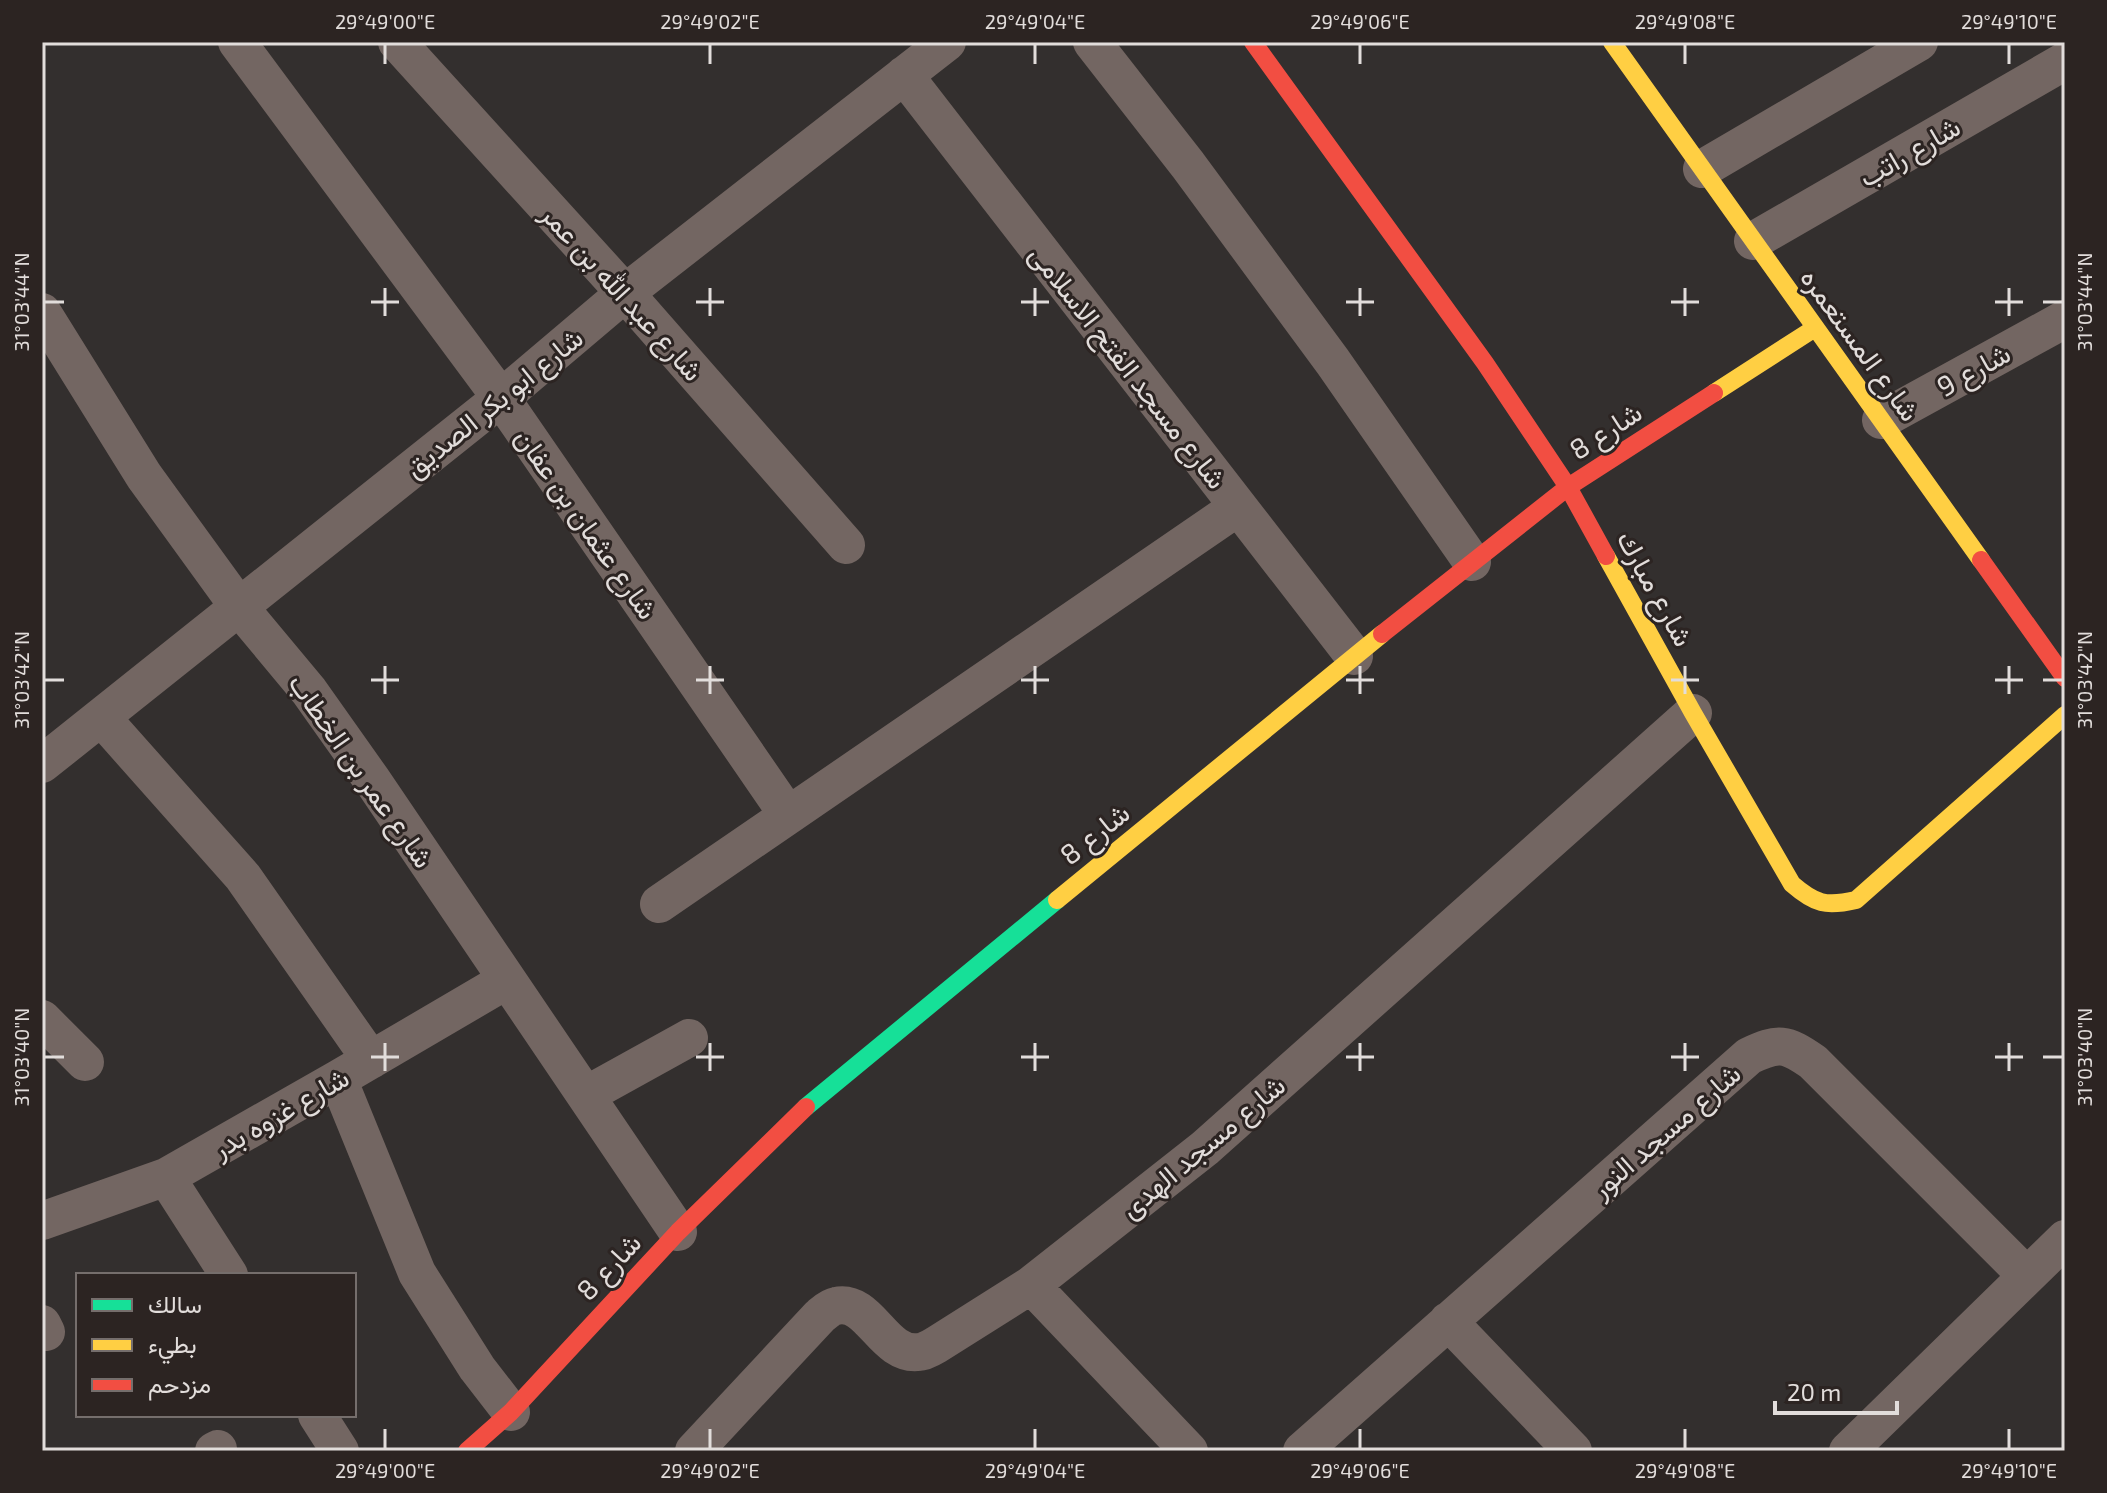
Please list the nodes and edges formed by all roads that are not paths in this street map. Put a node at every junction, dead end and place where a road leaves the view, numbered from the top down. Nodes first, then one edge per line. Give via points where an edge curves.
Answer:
1 (237, 42) edge
2 (397, 42) edge
3 (947, 42) edge
4 (1092, 42) edge
5 (1253, 42) edge
6 (1612, 42) edge
7 (1919, 42) edge
8 (2065, 61) edge
9 (904, 75) junction
10 (1702, 169) junction
11 (1753, 241) junction
12 (625, 293) junction
13 (42, 312) edge
14 (2065, 319) edge
15 (1815, 328) junction
16 (501, 398) junction
17 (1881, 420) junction
18 (1568, 487) junction
19 (1238, 507) junction
20 (846, 545) dead end
21 (1472, 562) junction
22 (239, 607) junction
23 (1354, 656) junction
24 (2065, 678) edge
25 (1693, 713) junction
26 (2065, 715) edge
27 (101, 717) junction
28 (42, 764) edge
29 (788, 815) junction
30 (659, 904) dead end
31 (507, 980) junction
32 (42, 1019) edge
33 (689, 1038) dead end
34 (371, 1060) junction
35 (85, 1062) dead end
36 (338, 1079) junction
37 (586, 1095) junction
38 (166, 1177) junction
39 (42, 1221) edge
40 (678, 1232) junction
41 (2065, 1239) edge
42 (228, 1273) edge
43 (2027, 1276) junction
44 (1031, 1285) junction
45 (1448, 1321) junction
46 (511, 1412) junction
47 (318, 1417) edge
48 (340, 1451) edge
49 (467, 1451) edge
50 (694, 1451) edge
51 (1189, 1451) edge
52 (1302, 1451) edge
53 (1573, 1451) edge
54 (1848, 1451) edge

1 - 16 street, شارع عثمان بن عفان
2 - 12 street, شارع عبد الله بن عمر
3 - 9 street, شارع ابو بكر الصديق
4 - 21 street via 1333,362
5 - 18 street, شارع مبارك
6 - 10 street, شارع المستعمره
7 - 10 street
8 - 11 street, شارع راتب
9 - 12 street, شارع ابو بكر الصديق
9 - 19 street, شارع مسجد الفتح الاسلامى
10 - 11 street, شارع المستعمره
11 - 15 street, شارع المستعمره
12 - 16 street, شارع ابو بكر الصديق
12 - 20 street, شارع عبد الله بن عمر
13 - 22 street, شارع عمر بن الخطاب via 144,476
14 - 17 street, شارع 9
15 - 17 street, شارع المستعمره
15 - 18 street, شارع 8
16 - 22 street, شارع ابو بكر الصديق
16 - 29 street, شارع عثمان بن عفان
17 - 24 street, شارع المستعمره
18 - 21 street, شارع 8
18 - 25 street, شارع مبارك
19 - 23 street, شارع مسجد الفتح الاسلامى
19 - 29 street
21 - 23 street, شارع 8
22 - 27 street, شارع ابو بكر الصديق
22 - 31 street, شارع عمر بن الخطاب via 309,691
23 - 40 street, شارع 8 via 798,1113
25 - 26 street, شارع مبارك via 1792,884 1810,900 1833,906 1856,900
25 - 44 street, شارع مسجد الهدى via 1205,1148
27 - 28 street, شارع ابو بكر الصديق
27 - 34 street via 243,877
29 - 30 street
31 - 34 street, شارع غزوه بدر
31 - 37 street, شارع عمر بن الخطاب
32 - 35 street
33 - 37 street
34 - 36 street, شارع غزوه بدر
36 - 38 street, شارع غزوه بدر
36 - 46 street via 417,1273
37 - 40 street, شارع عمر بن الخطاب
38 - 39 street, شارع غزوه بدر
38 - 42 street
40 - 46 street, شارع 8
41 - 43 street
43 - 45 street, شارع مسجد النور via 1813,1062 1793,1048 1770,1046 1749,1056
43 - 54 street
44 - 50 street, شارع مسجد الهدى via 920,1353 903,1351 851,1306 834,1306
44 - 51 street
45 - 52 street, شارع مسجد النور
45 - 53 street
46 - 49 street, شارع 8
47 - 48 street

